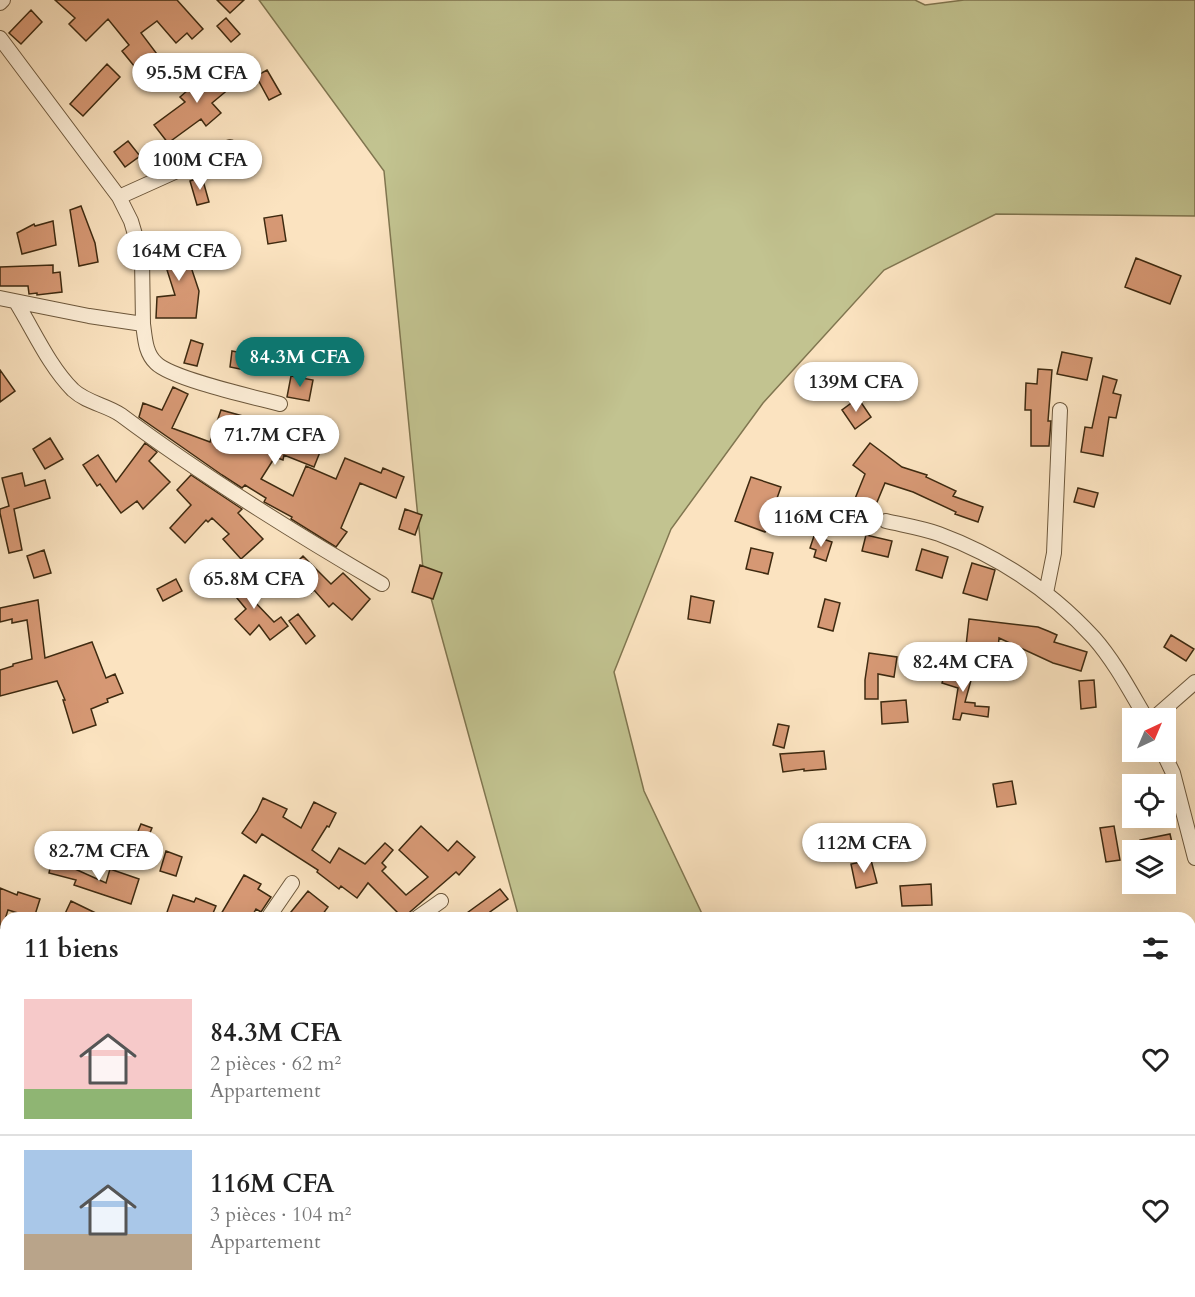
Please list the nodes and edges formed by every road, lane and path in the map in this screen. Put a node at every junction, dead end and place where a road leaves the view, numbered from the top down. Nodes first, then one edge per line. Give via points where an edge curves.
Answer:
1 (0, 38) edge
2 (230, 147) dead end
3 (119, 196) junction
4 (0, 298) edge
5 (16, 302) junction
6 (143, 324) junction
7 (280, 404) dead end
8 (1060, 410) dead end
9 (886, 521) dead end
10 (382, 584) dead end
11 (1046, 593) junction
12 (1195, 682) edge
13 (1140, 708) edge
14 (1165, 708) edge
15 (1168, 762) edge
16 (1192, 828) edge
17 (1195, 858) edge
18 (292, 883) dead end
19 (441, 902) dead end
20 (272, 912) edge
21 (426, 912) edge

1 - 3 street
2 - 3 street
3 - 6 street via 142,258
4 - 5 street
5 - 6 street
5 - 10 street via 53,365 74,391 118,413 249,502
6 - 7 street via 145,343 157,364 220,388
8 - 11 street via 1054,553
9 - 11 street via 939,534 996,561
11 - 13 street via 1095,639
12 - 14 street
15 - 16 street
16 - 17 street
18 - 20 street
19 - 21 street

